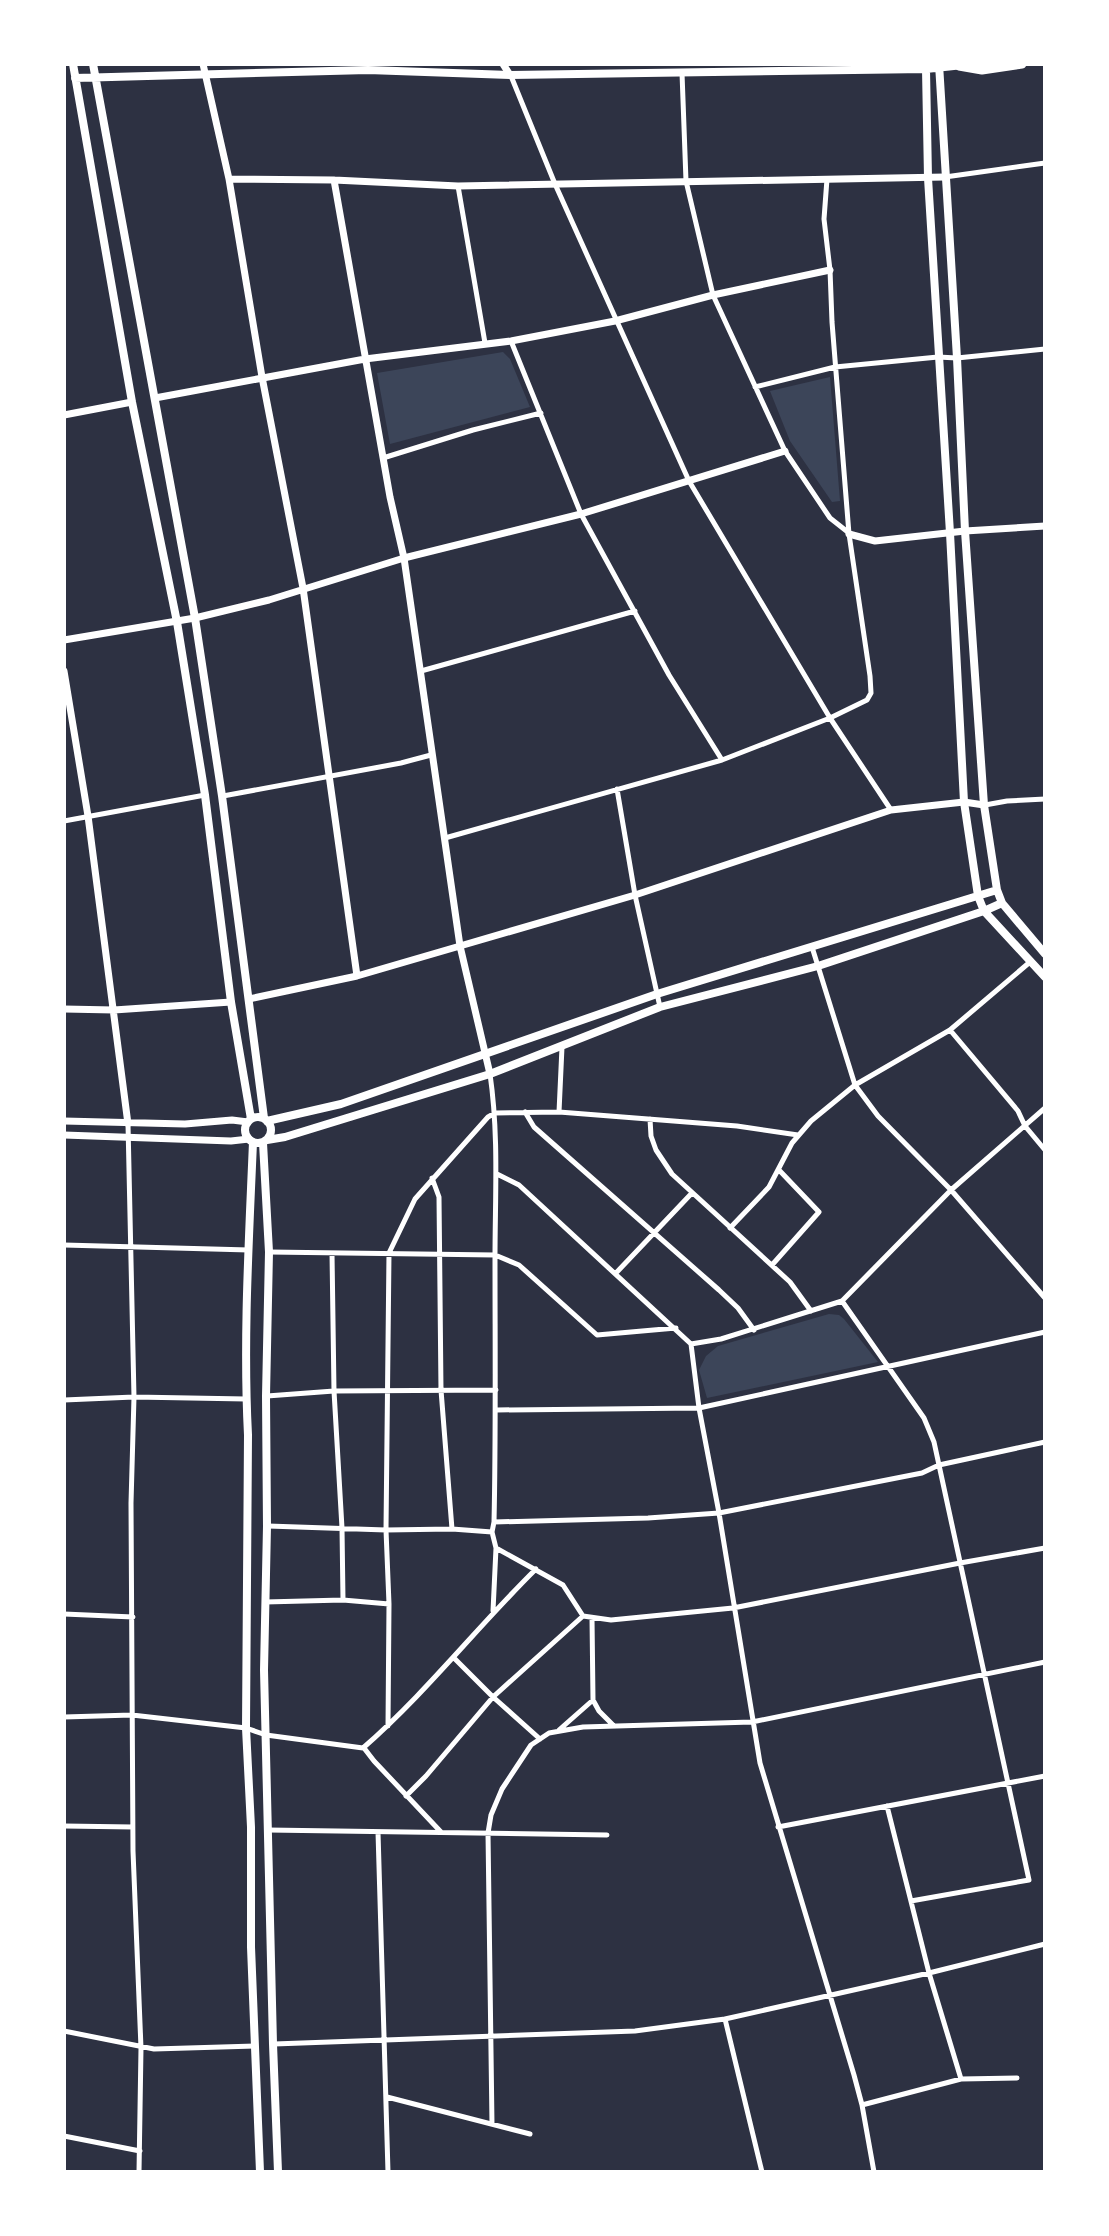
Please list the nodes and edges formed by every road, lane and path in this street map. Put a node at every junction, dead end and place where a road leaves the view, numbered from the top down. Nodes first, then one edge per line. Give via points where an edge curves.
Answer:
1 (73, 64) edge
2 (93, 64) edge
3 (203, 64) edge
4 (503, 64) edge
5 (1022, 64) edge
6 (964, 65) edge
7 (926, 66) edge
8 (939, 66) edge
9 (682, 71) junction
10 (205, 74) junction
11 (510, 75) junction
12 (96, 77) junction
13 (75, 78) junction
14 (64, 80) edge
15 (1045, 163) edge
16 (945, 177) junction
17 (827, 178) junction
18 (928, 178) junction
19 (229, 179) junction
20 (334, 180) junction
21 (686, 181) junction
22 (555, 184) junction
23 (458, 186) junction
24 (830, 270) junction
25 (713, 295) junction
26 (615, 321) junction
27 (511, 341) junction
28 (485, 343) junction
29 (1045, 349) edge
30 (938, 357) junction
31 (957, 358) junction
32 (365, 359) junction
33 (835, 367) junction
34 (262, 377) junction
35 (755, 387) junction
36 (155, 398) junction
37 (132, 402) junction
38 (541, 413) junction
39 (64, 415) edge
40 (785, 451) junction
41 (382, 458) junction
42 (689, 481) junction
43 (581, 514) junction
44 (1045, 526) edge
45 (965, 531) junction
46 (950, 533) junction
47 (849, 534) junction
48 (404, 558) junction
49 (303, 588) junction
50 (635, 611) junction
51 (195, 618) junction
52 (177, 622) junction
53 (64, 640) edge
54 (64, 671) edge
55 (421, 671) junction
56 (830, 718) junction
57 (431, 755) junction
58 (722, 760) junction
59 (329, 777) junction
60 (617, 789) junction
61 (205, 795) junction
62 (222, 796) junction
63 (1045, 799) edge
64 (964, 802) junction
65 (984, 805) junction
66 (891, 810) junction
67 (88, 816) junction
68 (64, 821) edge
69 (445, 838) junction
70 (997, 890) junction
71 (635, 895) junction
72 (978, 896) junction
73 (1002, 903) junction
74 (984, 911) junction
75 (460, 946) junction
76 (811, 946) junction
77 (1045, 954) edge
78 (1030, 962) junction
79 (818, 966) junction
80 (357, 976) junction
81 (1045, 977) edge
82 (657, 994) junction
83 (249, 999) junction
84 (231, 1002) junction
85 (660, 1007) junction
86 (64, 1009) edge
87 (114, 1010) junction
88 (950, 1030) junction
89 (562, 1046) junction
90 (486, 1053) junction
91 (490, 1074) junction
92 (855, 1085) junction
93 (1045, 1108) edge
94 (525, 1112) junction
95 (559, 1112) junction
96 (495, 1113) junction
97 (265, 1119) junction
98 (650, 1119) junction
99 (250, 1120) junction
100 (64, 1121) edge
101 (128, 1124) junction
102 (1025, 1126) junction
103 (64, 1135) edge
104 (798, 1135) junction
105 (129, 1138) junction
106 (251, 1141) junction
107 (265, 1141) junction
108 (1045, 1150) edge
109 (779, 1170) junction
110 (497, 1174) junction
111 (432, 1178) junction
112 (951, 1190) junction
113 (691, 1194) junction
114 (730, 1228) junction
115 (655, 1233) junction
116 (64, 1245) edge
117 (132, 1247) junction
118 (249, 1250) junction
119 (269, 1252) junction
120 (332, 1253) junction
121 (389, 1253) junction
122 (440, 1255) junction
123 (495, 1255) junction
124 (772, 1265) junction
125 (616, 1273) junction
126 (1045, 1298) edge
127 (842, 1301) junction
128 (811, 1311) junction
129 (676, 1328) junction
130 (754, 1330) junction
131 (1045, 1332) edge
132 (691, 1344) junction
133 (888, 1368) junction
134 (441, 1390) junction
135 (496, 1390) junction
136 (334, 1391) junction
137 (388, 1391) junction
138 (266, 1396) junction
139 (134, 1397) junction
140 (246, 1399) junction
141 (64, 1400) edge
142 (699, 1408) junction
143 (497, 1410) junction
144 (1045, 1442) edge
145 (939, 1465) junction
146 (719, 1513) junction
147 (494, 1522) junction
148 (267, 1526) junction
149 (342, 1528) junction
150 (452, 1529) junction
151 (386, 1530) junction
152 (492, 1532) junction
153 (496, 1548) junction
154 (1045, 1548) edge
155 (960, 1563) junction
156 (536, 1569) junction
157 (343, 1600) junction
158 (264, 1603) junction
159 (389, 1604) junction
160 (733, 1608) junction
161 (493, 1611) junction
162 (64, 1614) edge
163 (583, 1616) junction
164 (133, 1617) junction
165 (592, 1618) junction
166 (454, 1658) junction
167 (1045, 1662) edge
168 (985, 1675) junction
169 (493, 1697) junction
170 (593, 1700) junction
171 (132, 1715) junction
172 (64, 1717) edge
173 (752, 1722) junction
174 (388, 1726) junction
175 (614, 1726) junction
176 (246, 1728) junction
177 (558, 1731) junction
178 (266, 1735) junction
179 (540, 1739) junction
180 (363, 1748) junction
181 (1045, 1776) edge
182 (1007, 1783) junction
183 (406, 1796) junction
184 (887, 1806) junction
185 (64, 1826) edge
186 (133, 1827) junction
187 (778, 1827) junction
188 (268, 1830) junction
189 (378, 1832) junction
190 (441, 1832) junction
191 (488, 1833) junction
192 (607, 1835) dead end
193 (911, 1901) junction
194 (1045, 1944) edge
195 (929, 1973) junction
196 (830, 1994) junction
197 (725, 2019) junction
198 (64, 2031) edge
199 (492, 2037) junction
200 (385, 2041) junction
201 (273, 2044) junction
202 (255, 2046) junction
203 (141, 2048) junction
204 (1017, 2078) dead end
205 (961, 2079) junction
206 (387, 2097) junction
207 (862, 2105) junction
208 (492, 2124) junction
209 (530, 2134) dead end
210 (64, 2136) edge
211 (140, 2151) junction
212 (139, 2172) edge
213 (260, 2172) edge
214 (278, 2172) edge
215 (388, 2172) edge
216 (762, 2172) edge
217 (874, 2172) edge

1 - 13 main road
2 - 12 main road
3 - 10 street
4 - 11 street
5 - 6 highway via 982,70
6 - 8 main road
7 - 8 main road
7 - 9 main road
7 - 18 main road
8 - 16 main road
9 - 11 main road
9 - 21 street
10 - 11 main road via 368,70
10 - 12 main road
10 - 19 street
11 - 22 street
12 - 13 main road
12 - 36 main road
13 - 14 street
13 - 37 main road
15 - 16 street
16 - 18 street
16 - 31 main road
17 - 18 street
17 - 21 street
17 - 24 street via 824,219
18 - 30 main road
19 - 20 street
19 - 34 street
20 - 23 street
20 - 32 street
21 - 22 street
21 - 25 street
22 - 23 street
22 - 26 street
23 - 28 street
24 - 25 street
24 - 33 street
25 - 26 street
25 - 35 street
26 - 27 street
26 - 42 street
27 - 28 street
27 - 38 street
28 - 32 street
29 - 31 street
30 - 31 street
30 - 33 street
30 - 46 main road
31 - 45 main road
32 - 34 street
32 - 41 street
33 - 35 street
33 - 47 street
34 - 36 street
34 - 49 street
35 - 40 street
36 - 51 main road
37 - 39 street
37 - 52 main road
38 - 41 street
38 - 43 street
40 - 42 street
40 - 47 street via 830,518
41 - 48 street
42 - 43 street
42 - 56 street
43 - 48 street
43 - 50 street
44 - 45 street
45 - 46 street
45 - 65 main road
46 - 47 street via 875,541
46 - 64 main road
47 - 56 street via 871,693
48 - 49 street
48 - 55 street
49 - 51 street
49 - 59 street
50 - 55 street
50 - 58 street
51 - 52 street
51 - 62 main road
52 - 53 street
52 - 61 main road
54 - 67 street
55 - 57 street
56 - 58 street
56 - 66 street
57 - 59 street
57 - 69 street
58 - 60 street
59 - 62 street
59 - 80 street
60 - 69 street
60 - 71 street
61 - 67 street
61 - 84 main road
62 - 83 main road
63 - 65 street
64 - 65 street
64 - 66 street
64 - 72 main road
65 - 70 main road
66 - 71 street
67 - 68 street
67 - 87 street
69 - 75 street
70 - 72 main road
70 - 73 main road
71 - 75 street
71 - 82 street
72 - 74 main road
72 - 76 main road
73 - 74 main road
73 - 77 main road
74 - 78 main road
74 - 79 main road
75 - 80 street
75 - 90 street
76 - 79 street
76 - 82 main road
78 - 81 main road
78 - 88 street
79 - 85 main road
79 - 92 street
80 - 83 street
82 - 85 street
82 - 90 main road
83 - 97 main road
84 - 87 street
84 - 99 main road
85 - 89 main road
86 - 87 street
87 - 101 street
88 - 92 street
88 - 102 street
89 - 91 main road
89 - 95 street
90 - 91 street
90 - 97 main road via 341,1104
91 - 96 street
91 - 107 main road
92 - 104 street
92 - 112 street
93 - 102 street
94 - 95 street
94 - 96 street
94 - 115 street via 534,1127
95 - 98 street
96 - 110 street
96 - 111 street
97 - 99 main road
97 - 107 main road via 272,1130
98 - 104 street
98 - 113 street via 662,1162
99 - 101 street
99 - 106 main road via 245,1133
100 - 101 street
101 - 105 street
102 - 108 street
102 - 112 street
103 - 105 street
104 - 109 street
105 - 106 street
105 - 117 street
106 - 107 main road
106 - 118 main road
107 - 119 main road
109 - 114 street
109 - 124 street via 819,1212
110 - 123 street
110 - 125 street via 519,1185
111 - 121 street via 408,1210
111 - 122 street via 439,1197
112 - 126 street
112 - 127 street
113 - 114 street
113 - 115 street
114 - 124 street
115 - 125 street
115 - 130 street via 738,1308
116 - 117 street
117 - 118 street
117 - 139 street
118 - 140 main road
119 - 120 street
119 - 138 main road
120 - 121 street
120 - 136 street
121 - 122 street
121 - 137 street
122 - 123 street
122 - 134 street
123 - 129 street via 519,1265 597,1335
123 - 135 street
124 - 128 street
125 - 129 street
127 - 128 street
127 - 133 street
128 - 130 street
129 - 132 street
130 - 132 street
131 - 133 street
132 - 142 street
133 - 142 street
133 - 145 street via 924,1418
134 - 135 street
134 - 137 street
134 - 150 street
135 - 143 street
136 - 137 street
136 - 138 street
136 - 149 street
137 - 151 street
138 - 140 street
138 - 148 main road
139 - 140 street
139 - 141 street
139 - 164 street
140 - 176 main road
142 - 143 street
142 - 146 street
143 - 147 street
144 - 145 street
145 - 146 street via 922,1473
145 - 155 street
146 - 147 street
146 - 160 street
147 - 152 street
148 - 149 street
148 - 158 main road
149 - 151 street
149 - 157 street
150 - 151 street
150 - 152 street
151 - 159 street
152 - 153 street
153 - 156 street
153 - 161 street
154 - 155 street
155 - 160 street
155 - 168 street
156 - 161 street
156 - 163 street via 563,1585
157 - 158 street
157 - 159 street
158 - 178 main road
159 - 174 street
160 - 165 street
160 - 173 street
161 - 166 street
162 - 164 street
163 - 165 street
163 - 169 street
164 - 171 street
165 - 170 street
166 - 169 street
166 - 174 street
167 - 168 street
168 - 173 street
168 - 182 street
169 - 179 street
169 - 183 street
170 - 175 street
170 - 177 street
171 - 172 street
171 - 176 street
171 - 186 street
173 - 175 street
173 - 187 street
174 - 180 street
175 - 177 street
176 - 178 street
176 - 202 main road
177 - 179 street
178 - 180 street
178 - 188 main road
179 - 191 street via 502,1789
180 - 183 street
181 - 182 street
182 - 184 street
182 - 193 street via 1029,1880
183 - 190 street
184 - 187 street
184 - 193 street
185 - 186 street
186 - 203 street
187 - 196 street
188 - 189 street
188 - 201 main road
189 - 190 street
189 - 200 street
190 - 191 street
191 - 192 street
191 - 199 street
193 - 195 street
194 - 195 street
195 - 196 street
195 - 205 street
196 - 197 street
196 - 207 street
197 - 199 street via 635,2031
197 - 216 street
198 - 203 street
199 - 200 street
199 - 208 street
200 - 201 street
200 - 206 street
201 - 214 main road
202 - 203 street
202 - 213 main road
203 - 211 street
204 - 205 street
205 - 207 street
206 - 208 street
206 - 215 street
207 - 217 street
208 - 209 street
210 - 211 street
211 - 212 street

